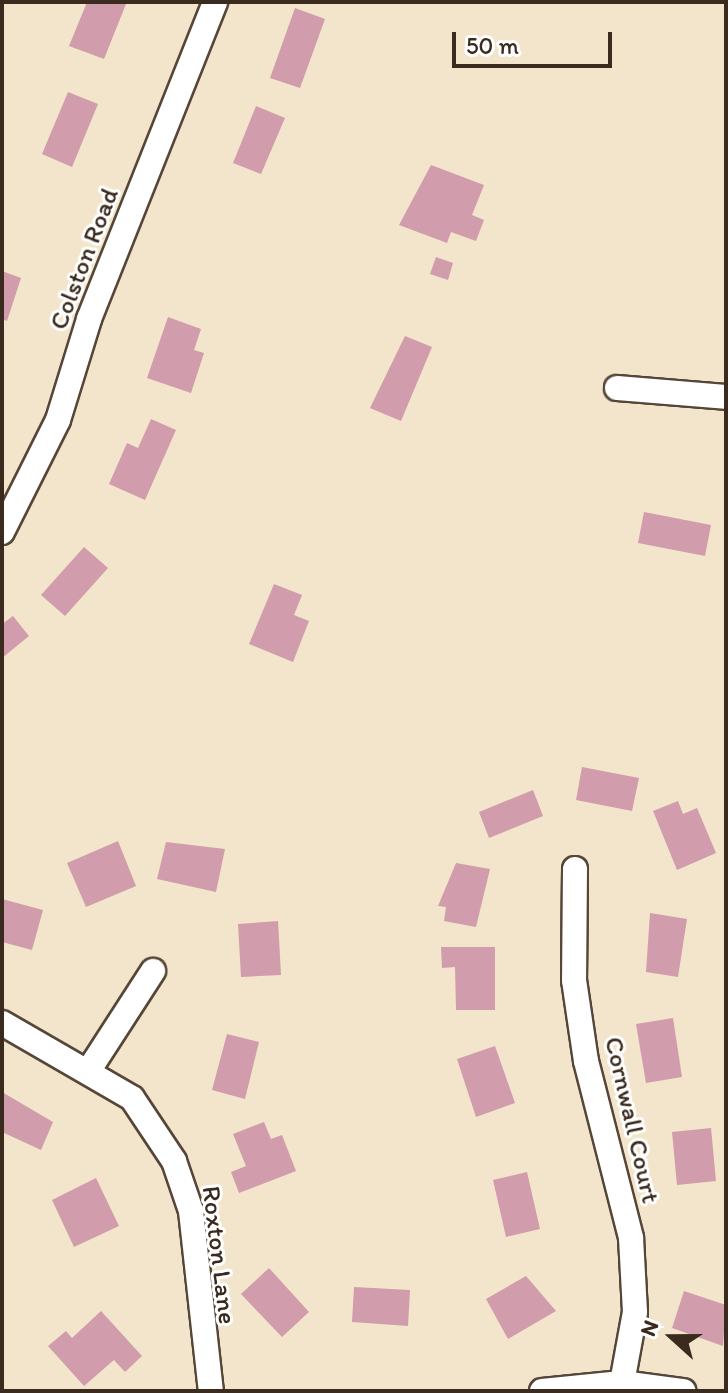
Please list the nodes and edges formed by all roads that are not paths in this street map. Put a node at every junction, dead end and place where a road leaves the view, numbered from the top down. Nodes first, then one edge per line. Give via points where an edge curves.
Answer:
1 (215, 2) edge
2 (617, 388) dead end
3 (726, 397) edge
4 (2, 532) edge
5 (575, 869) dead end
6 (153, 971) dead end
7 (2, 1023) edge
8 (89, 1070) junction
9 (622, 1383) junction
10 (211, 1391) edge
11 (542, 1391) edge
12 (683, 1391) edge

1 - 4 street, Colston Road via 89,319 58,420
2 - 3 street
5 - 9 street, Cornwall Court via 574,980 586,1061 631,1238 635,1312
6 - 8 street
7 - 8 street, Roxton Lane
8 - 10 street, Roxton Lane via 132,1098 183,1181
9 - 11 street
9 - 12 street

